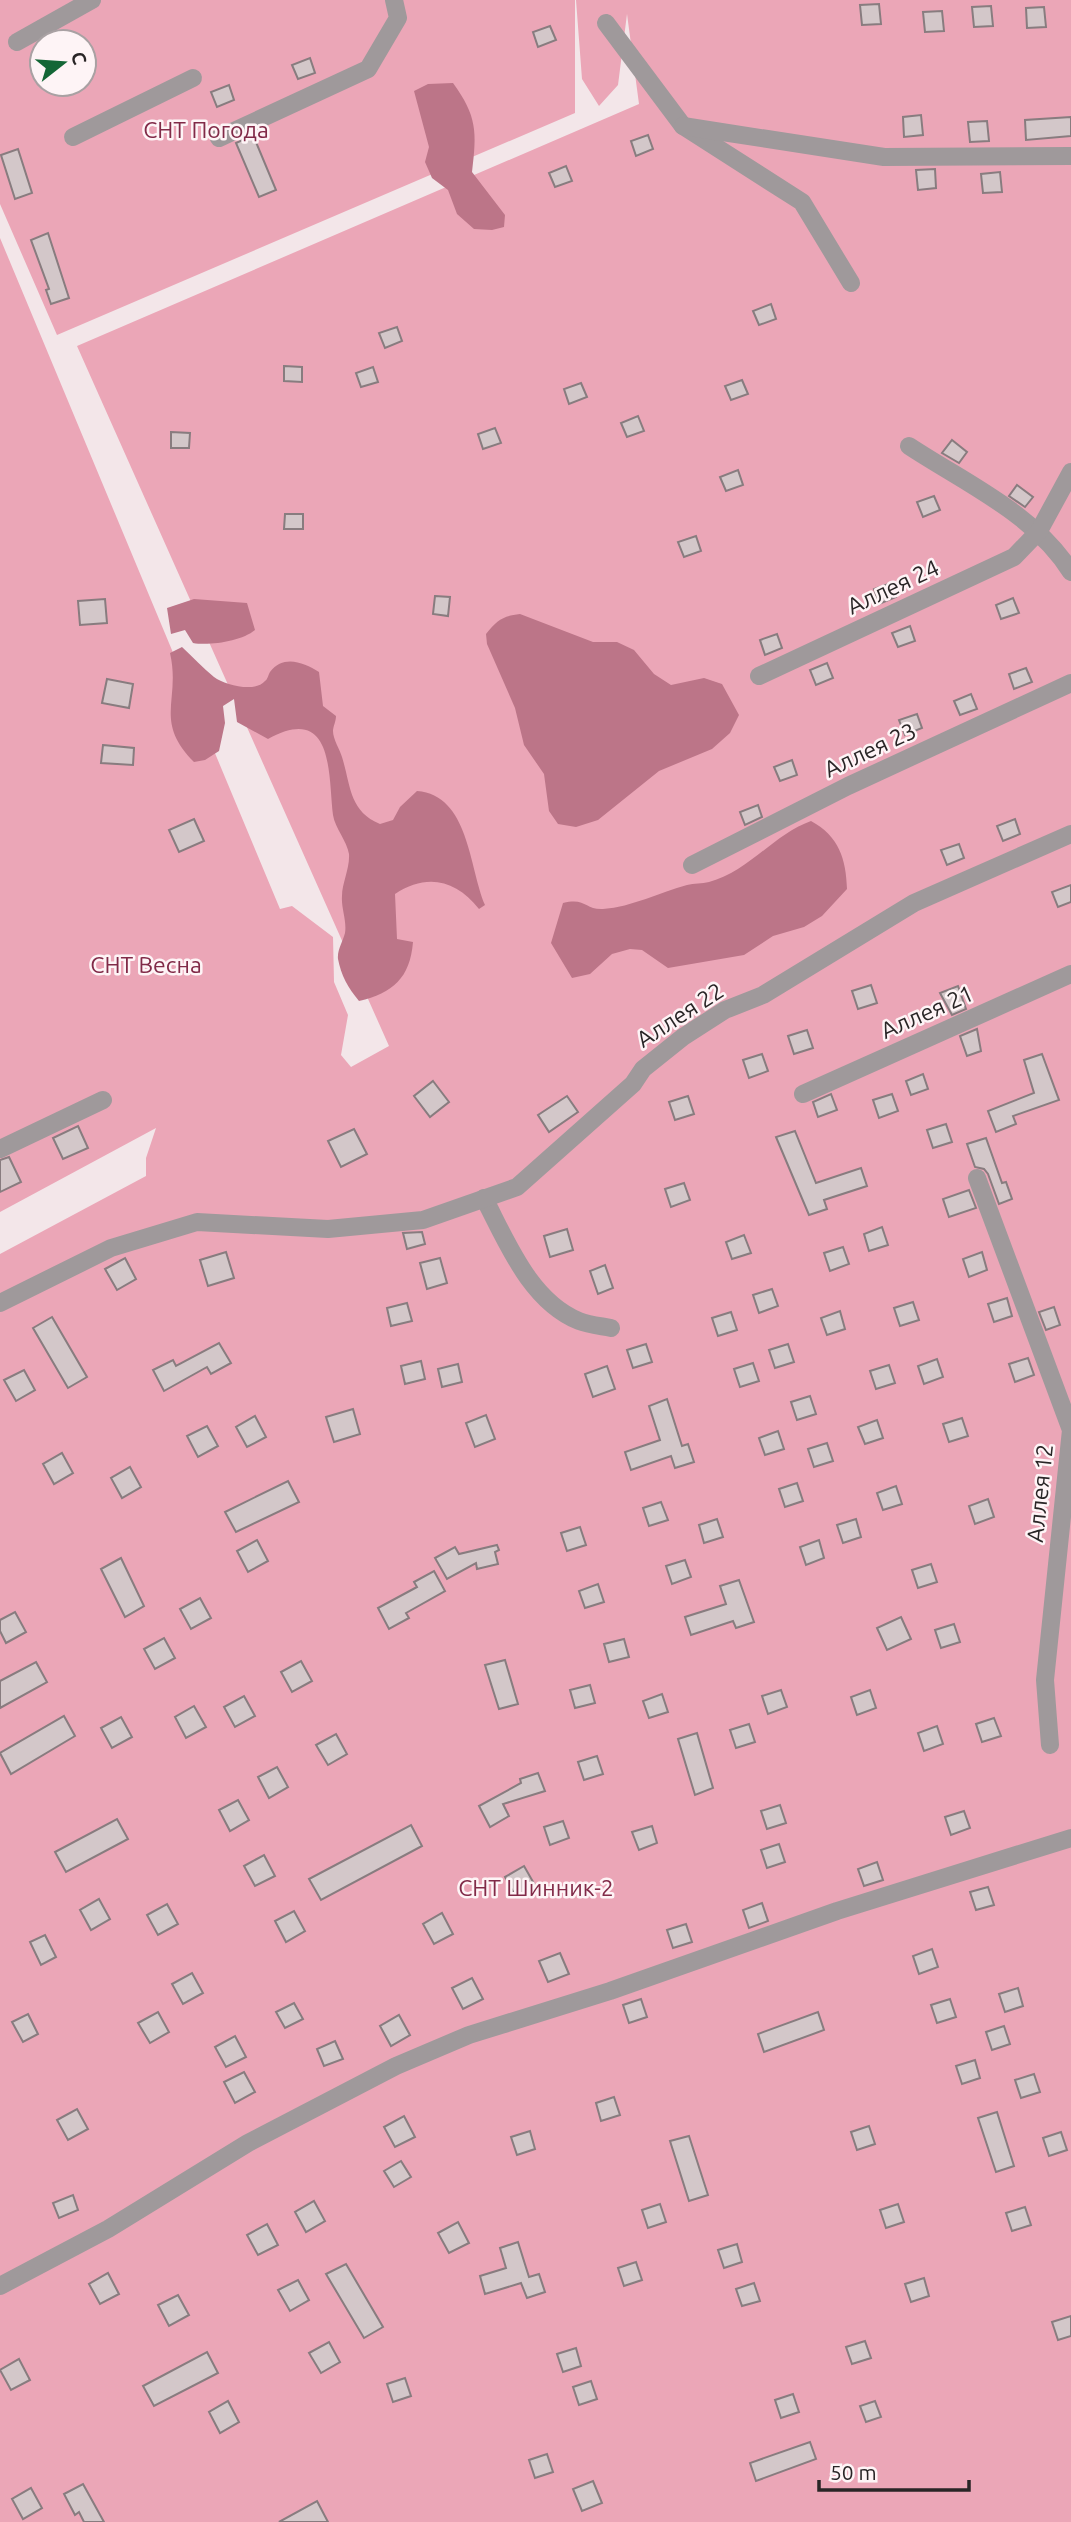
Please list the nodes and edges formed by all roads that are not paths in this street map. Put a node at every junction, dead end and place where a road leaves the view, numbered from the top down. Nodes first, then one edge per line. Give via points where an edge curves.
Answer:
1 (92, 0) edge
2 (394, 0) edge
3 (606, 23) dead end
4 (17, 42) dead end
5 (193, 78) dead end
6 (683, 126) junction
7 (73, 137) dead end
8 (219, 138) dead end
9 (1071, 156) edge
10 (851, 284) dead end
11 (909, 446) dead end
12 (1071, 472) edge
13 (1039, 531) junction
14 (1071, 572) edge
15 (759, 676) dead end
16 (1071, 683) edge
17 (1071, 834) edge
18 (692, 865) dead end
19 (1071, 974) edge
20 (803, 1094) dead end
21 (103, 1100) dead end
22 (0, 1149) edge
23 (977, 1178) dead end
24 (484, 1198) junction
25 (0, 1303) edge
26 (611, 1328) dead end
27 (1049, 1745) dead end
28 (1071, 1838) edge
29 (0, 2286) edge

1 - 4 street
2 - 8 street via 398,18 368,69
3 - 6 street
5 - 7 street
6 - 9 street via 884,157
6 - 10 street via 802,202
11 - 13 street
12 - 13 street, Аллея 24
13 - 14 street
13 - 15 street, Аллея 24 via 1014,558
16 - 18 street, Аллея 23 via 848,786
17 - 24 street, Аллея 22 via 914,903 763,995 725,1010 643,1069 633,1084 517,1187
19 - 20 street, Аллея 21
21 - 22 street
23 - 27 street, Аллея 12 via 1071,1430 1045,1680
24 - 25 street, Аллея 22 via 423,1220 328,1229 197,1222 111,1248
24 - 26 street via 544,1298 579,1321
28 - 29 street via 469,2035 396,2066 248,2143 108,2229

